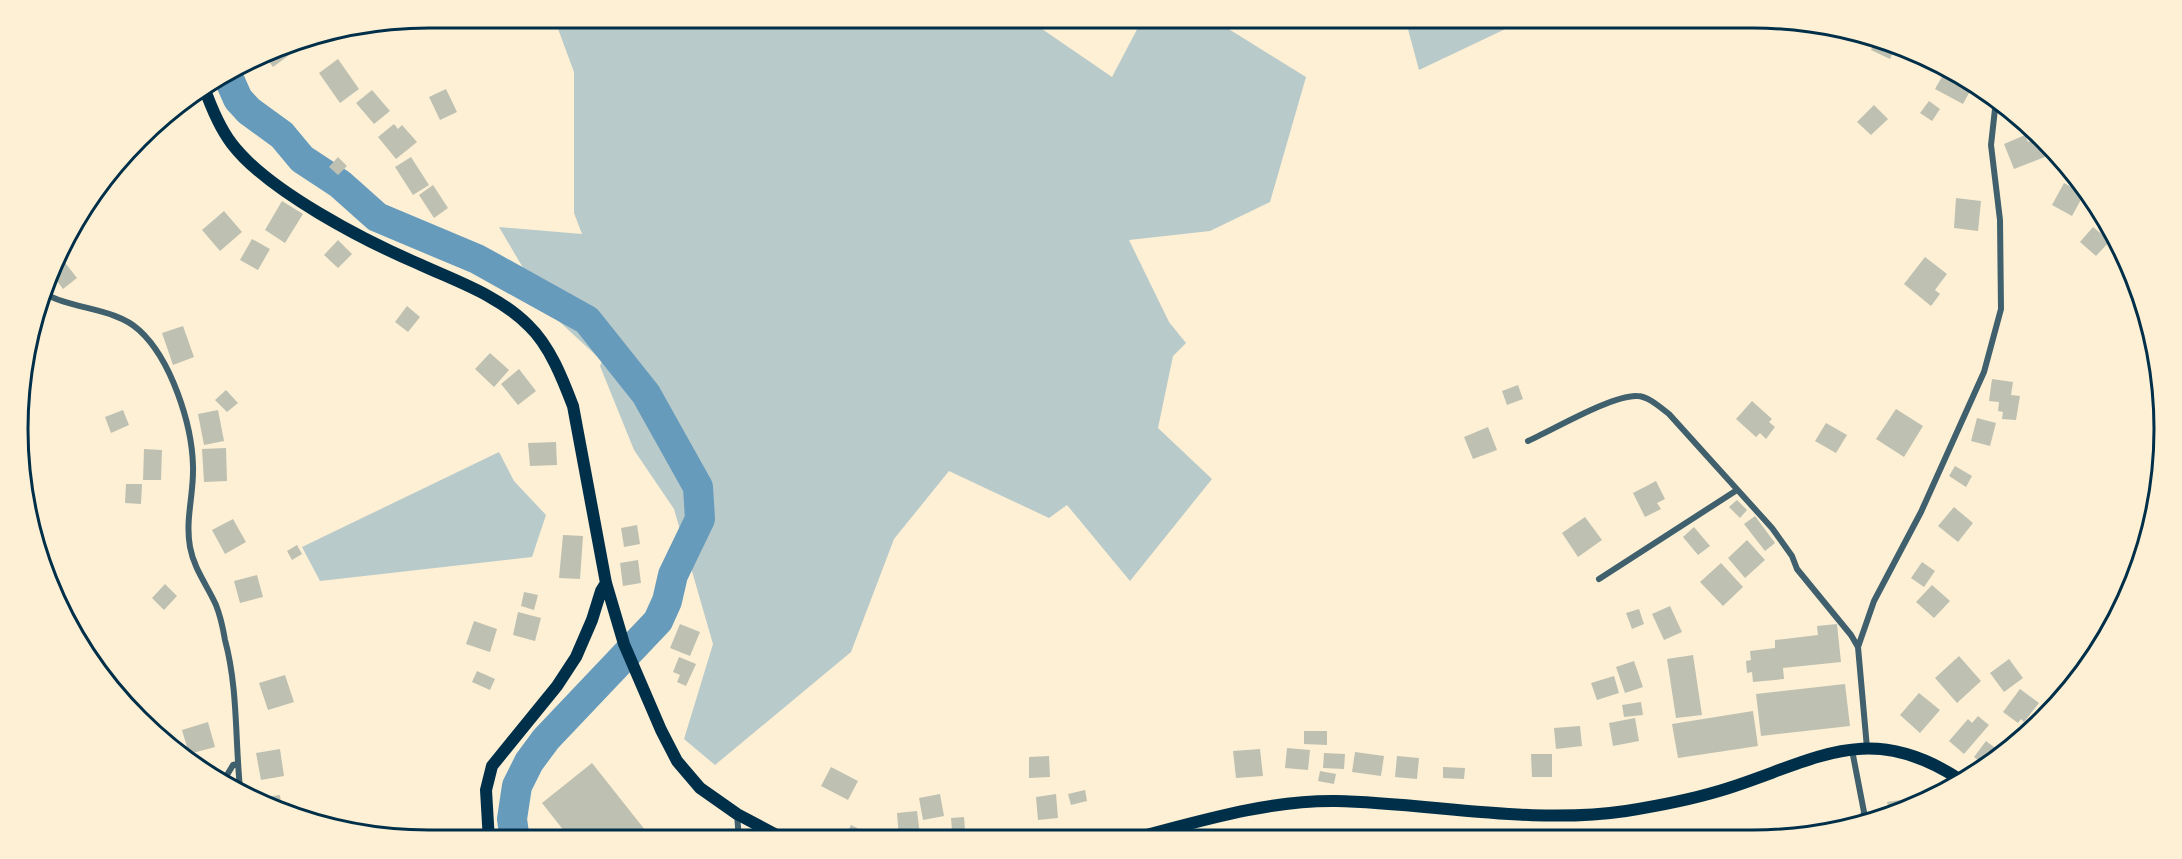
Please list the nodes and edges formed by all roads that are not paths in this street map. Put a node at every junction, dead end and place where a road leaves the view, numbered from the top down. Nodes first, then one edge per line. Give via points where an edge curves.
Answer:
1 (207, 96) edge
2 (1995, 110) edge
3 (52, 297) edge
4 (1528, 441) dead end
5 (1737, 490) junction
6 (1599, 579) dead end
7 (606, 584) junction
8 (1858, 647) junction
9 (1867, 748) junction
10 (1852, 750) junction
11 (237, 764) junction
12 (226, 775) edge
13 (1954, 776) edge
14 (239, 782) edge
15 (737, 814) junction
16 (1863, 815) edge
17 (488, 830) edge
18 (738, 830) edge
19 (767, 830) edge
20 (1168, 830) edge

1 - 7 main road via 232,145 270,178 379,247 468,284 498,301 531,327 573,406
2 - 8 street via 1991,145 2000,220 2001,309 1984,372 1921,512 1874,601
3 - 11 street via 130,323 150,343 170,374 188,425 194,467 187,531 192,559 216,605 226,643 235,702
4 - 5 street via 1615,401 1637,395 1669,414
5 - 6 street
5 - 8 street via 1773,528 1797,569
7 - 15 main road via 635,672 677,761 700,789
7 - 17 main road via 576,657 492,766 486,790
8 - 9 street
9 - 10 main road
9 - 13 main road via 1901,751 1928,760
10 - 16 street
10 - 20 main road via 1778,768 1720,790 1623,811 1515,813 1333,801 1249,810
11 - 12 street
11 - 14 street
15 - 18 street
15 - 19 main road

